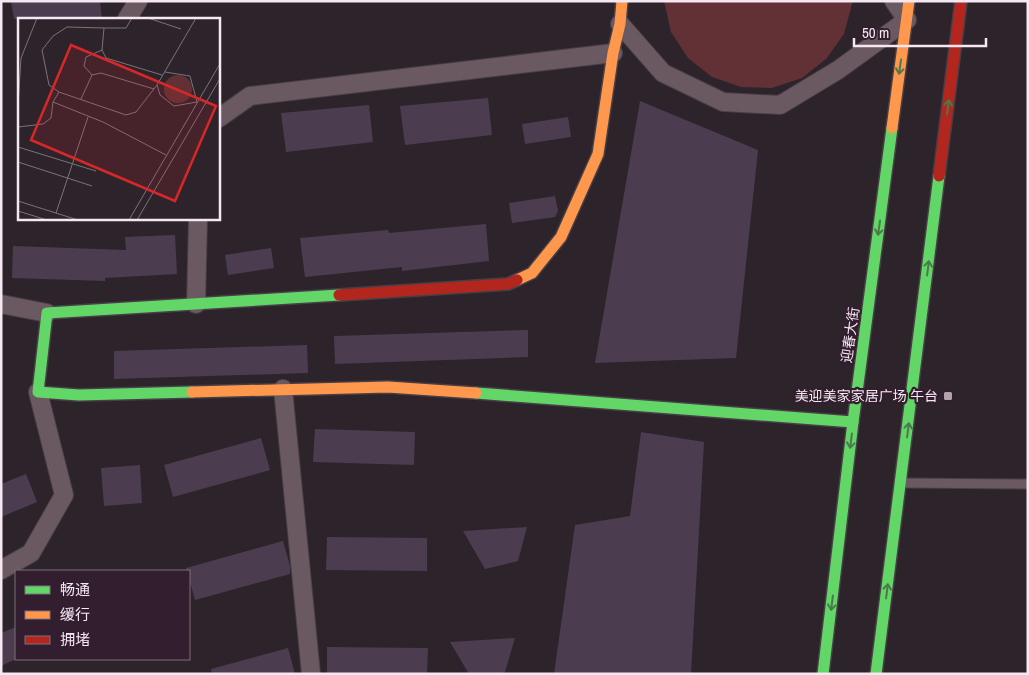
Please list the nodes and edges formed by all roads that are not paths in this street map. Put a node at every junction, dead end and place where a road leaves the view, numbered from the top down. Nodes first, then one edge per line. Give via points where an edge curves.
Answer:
1 (138, 1) edge
2 (622, 1) edge
3 (894, 1) edge
4 (909, 1) edge
5 (960, 1) edge
6 (128, 18) edge
7 (906, 20) junction
8 (620, 24) junction
9 (613, 53) junction
10 (220, 117) edge
11 (198, 220) edge
12 (1, 304) edge
13 (196, 304) junction
14 (47, 313) junction
15 (283, 389) junction
16 (38, 392) junction
17 (853, 422) junction
18 (901, 483) junction
19 (1028, 484) edge
20 (1, 570) edge
21 (311, 674) edge
22 (824, 674) edge
23 (876, 674) edge

1 - 6 street
2 - 8 street
3 - 7 street
4 - 7 street, 迎春大街
18 -> 5 street
7 - 8 street via 838,70 780,105 723,102 663,73
7 -> 17 street, 迎春大街
8 - 9 street
9 - 10 street via 250,96
9 - 13 street via 598,154 561,237 532,273 508,284
11 - 13 street
12 - 14 street
13 - 14 street
14 - 16 street
15 - 16 street via 79,395
15 - 17 street via 388,387
15 - 21 street
16 - 20 street via 64,495 30,553
17 -> 22 street, 迎春大街
18 - 19 lane
23 -> 18 street

